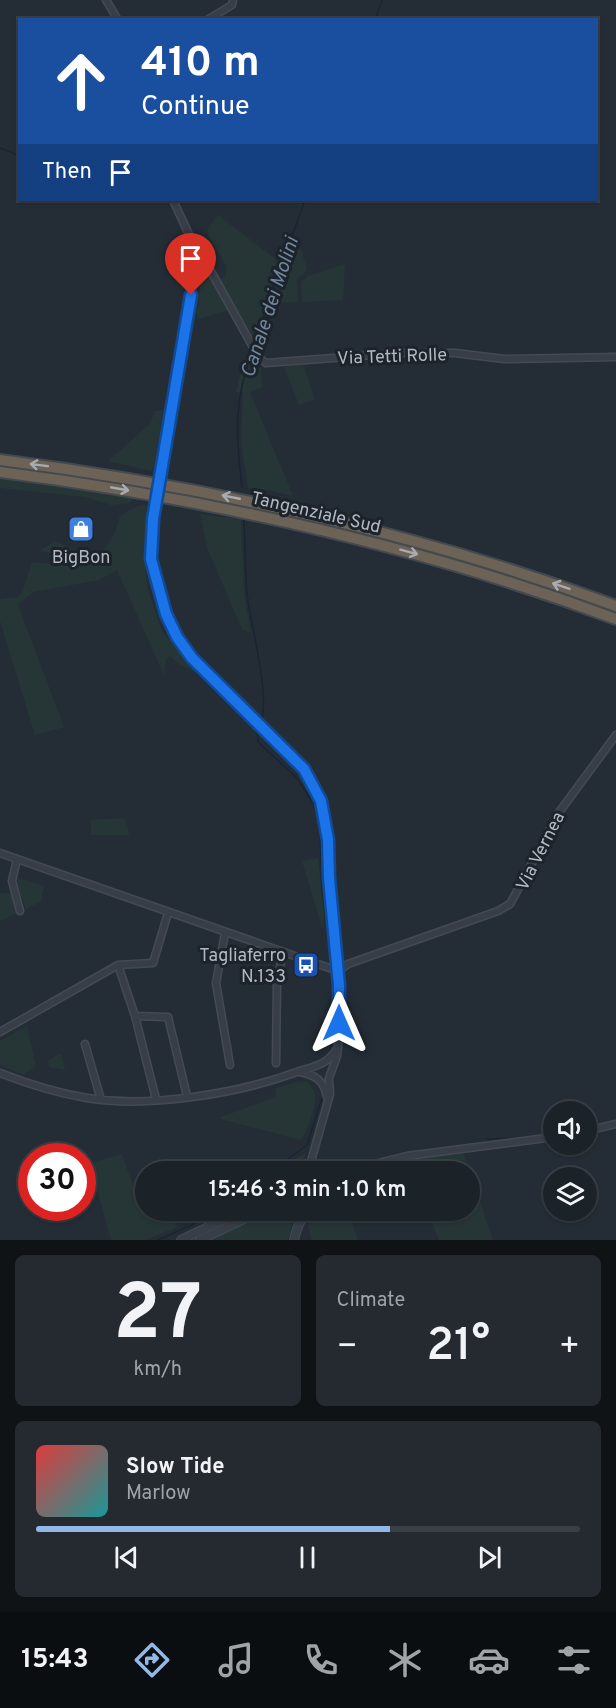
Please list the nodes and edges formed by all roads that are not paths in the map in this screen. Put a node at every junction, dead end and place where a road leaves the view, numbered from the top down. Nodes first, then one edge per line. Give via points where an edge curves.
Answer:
1 (106, 0) edge
2 (233, 0) edge
3 (117, 18) edge
4 (210, 18) edge
5 (174, 201) edge
6 (195, 256) junction
7 (616, 357) edge
8 (0, 460) edge
9 (0, 472) edge
10 (616, 606) edge
11 (616, 619) edge
12 (616, 735) edge
13 (0, 853) edge
14 (17, 859) junction
15 (20, 911) dead end
16 (168, 913) junction
17 (225, 933) junction
18 (283, 952) junction
19 (118, 965) junction
20 (338, 971) junction
21 (135, 1016) junction
22 (0, 1032) edge
23 (85, 1044) dead end
24 (338, 1047) junction
25 (276, 1064) dead end
26 (322, 1064) junction
27 (230, 1065) dead end
28 (0, 1072) edge
29 (297, 1072) junction
30 (330, 1074) junction
31 (319, 1079) junction
32 (187, 1096) junction
33 (156, 1099) junction
34 (101, 1100) junction
35 (328, 1100) junction
36 (616, 1124) edge
37 (597, 1128) edge
38 (543, 1138) edge
39 (311, 1161) edge
40 (387, 1161) edge
41 (220, 1221) edge
42 (240, 1221) edge
43 (298, 1221) edge
44 (301, 1221) edge
45 (298, 1226) junction
46 (181, 1240) edge
47 (200, 1240) edge
48 (294, 1240) edge

1 - 3 street
2 - 4 street
5 - 6 street via 186,224
6 - 7 street, Via Tetti Rolle via 208,266 257,354 266,363 401,353 455,353 504,359
6 - 20 street, bridge via 153,519 151,559 163,606 177,637 192,658 304,769 321,801 328,840
10 -> 8 highway, Tangenziale Sud via 435,546 299,511 164,484
9 -> 11 highway, Tangenziale Sud via 142,493 295,523 434,558
12 - 20 street, Via Vernea via 560,811 510,904
13 - 14 street
14 - 15 street via 12,881
14 - 16 street
16 - 17 street
16 - 19 street via 153,963
17 - 18 street
17 - 27 street via 216,983
18 - 20 street
18 - 25 street via 277,981
19 - 21 street
19 - 22 street
20 - 24 street
21 - 32 street via 168,1017
21 - 33 street
23 - 34 street
24 - 26 street
24 - 30 street
26 - 29 street
26 - 30 street via 328,1066
26 - 31 street via 315,1071
28 - 34 street via 49,1090
29 - 31 street
29 - 32 street via 232,1091
30 - 31 street
30 - 35 street
31 - 35 street
32 - 33 street
33 - 34 street
35 - 39 street
36 - 37 street
38 - 40 street
41 - 46 street
42 - 47 street
43 - 45 street
44 - 45 street
45 - 48 street

